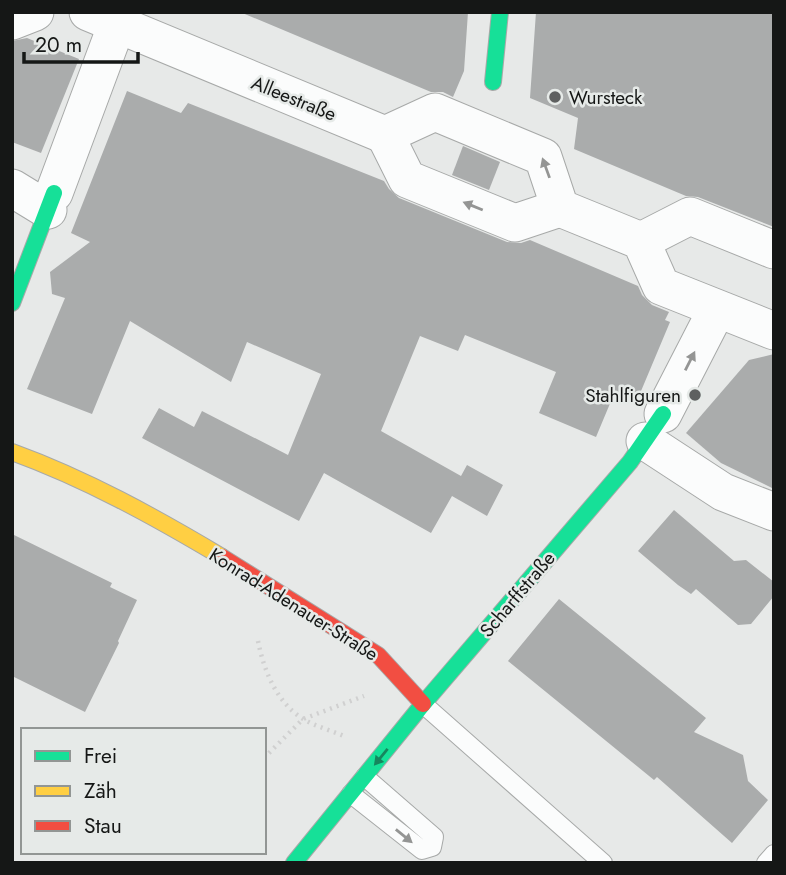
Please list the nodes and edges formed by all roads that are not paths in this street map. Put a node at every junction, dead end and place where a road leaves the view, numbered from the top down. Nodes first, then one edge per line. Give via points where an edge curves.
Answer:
1 (35, 12) edge
2 (500, 12) edge
3 (102, 18) edge
4 (12, 21) edge
5 (494, 82) joint
6 (489, 134) junction
7 (385, 135) junction
8 (12, 188) edge
9 (51, 201) junction
10 (560, 208) junction
11 (641, 241) junction
12 (774, 250) edge
13 (12, 303) edge
14 (717, 309) junction
15 (774, 331) edge
16 (654, 427) junction
17 (12, 452) edge
18 (774, 512) edge
19 (423, 704) junction
20 (365, 777) junction
21 (351, 793) junction
22 (774, 855) edge
23 (294, 863) edge
24 (603, 863) edge
25 (766, 863) edge

1 - 4 street
2 - 5 street
3 - 7 street, Alleestraße
3 - 9 street
5 - 6 street
6 - 7 street via 435,112
10 -> 6 street via 543,157
10 -> 7 street via 515,223 407,179
8 - 9 street
9 - 13 street
10 - 11 street
11 - 12 street via 690,216
11 - 14 street via 661,286
14 - 15 street
16 -> 14 street, Scharffstraße
16 - 18 street via 723,492
16 - 19 street, Scharffstraße via 630,462
17 - 19 street, Konrad-Adenauer-Straße via 58,469 157,520 263,582 378,655
19 -> 20 street, Scharffstraße
19 - 24 lane, Konrad-Adenauer-Straße
20 - 21 street, Scharffstraße
21 -> 20 lane via 422,850 432,847 434,837
21 - 23 street, Scharffstraße
22 - 25 lane

